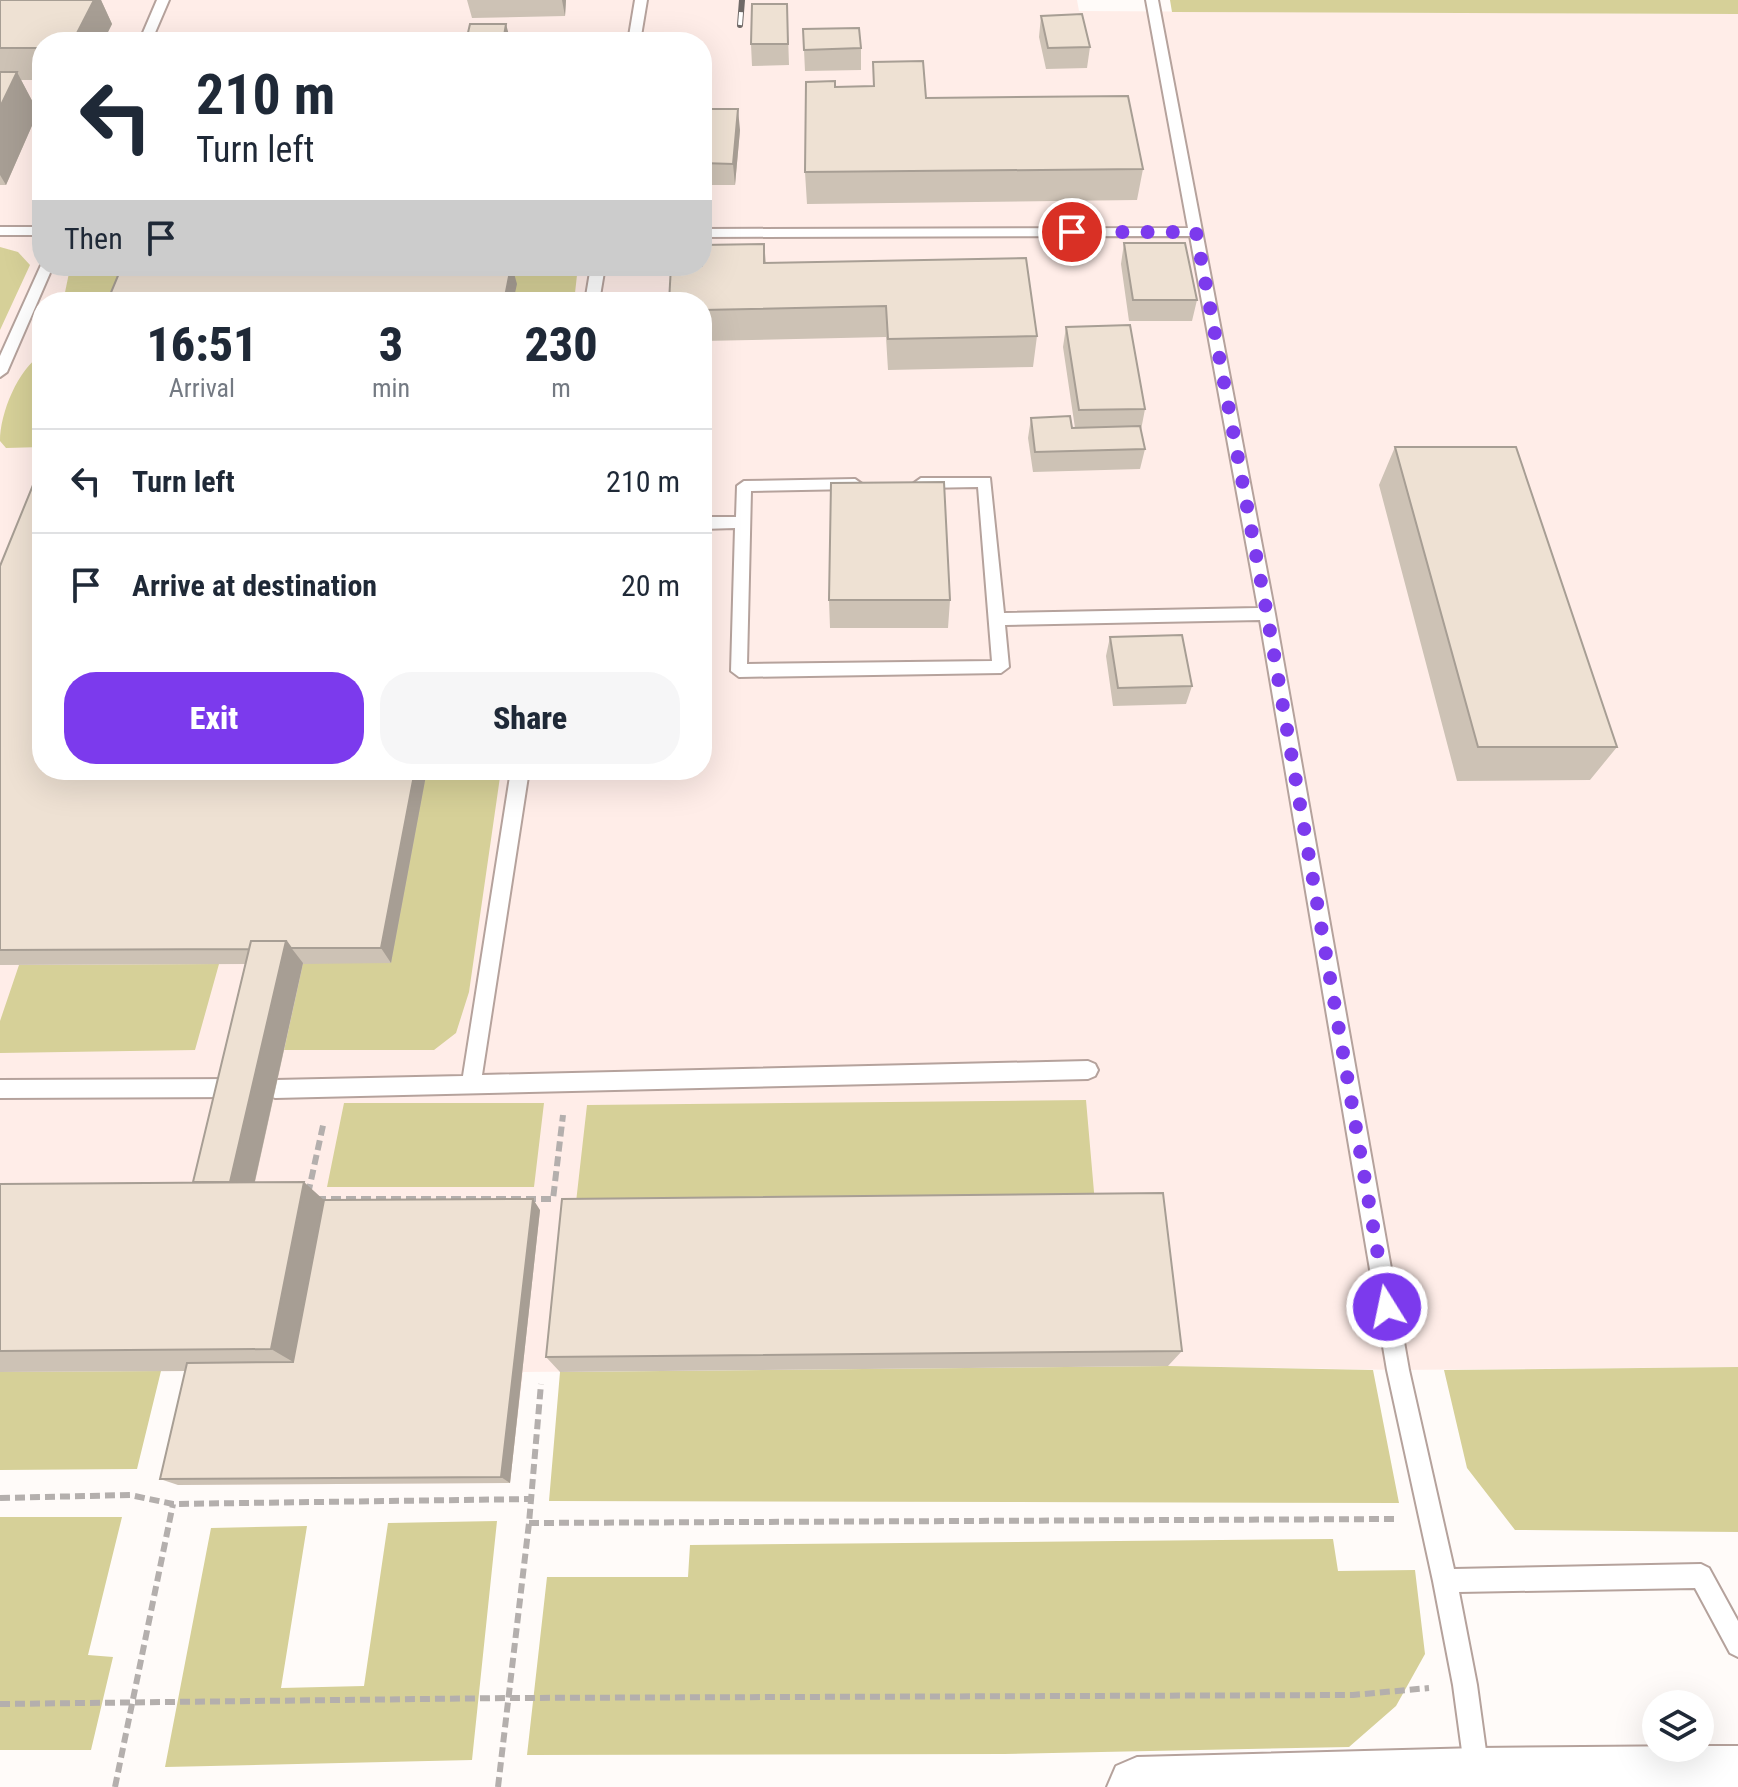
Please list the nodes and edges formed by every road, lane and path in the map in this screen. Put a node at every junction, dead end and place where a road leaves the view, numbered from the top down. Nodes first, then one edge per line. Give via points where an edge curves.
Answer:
1 (163, 0) edge
2 (641, 0) edge
3 (1152, 0) edge
4 (149, 32) edge
5 (636, 32) edge
6 (0, 231) edge
7 (32, 231) edge
8 (1196, 232) junction
9 (712, 233) edge
10 (32, 298) edge
11 (0, 372) edge
12 (910, 483) edge
13 (865, 484) edge
14 (743, 522) junction
15 (712, 523) edge
16 (1267, 614) junction
17 (997, 619) junction
18 (518, 780) edge
19 (1088, 1070) dead end
20 (566, 1082) junction
21 (471, 1084) junction
22 (332, 1087) junction
23 (240, 1088) edge
24 (0, 1089) edge
25 (275, 1089) dead end
26 (541, 1384) dead end
27 (0, 1498) edge
28 (531, 1499) junction
29 (173, 1504) junction
30 (1431, 1519) junction
31 (529, 1523) junction
32 (1445, 1581) junction
33 (1738, 1645) edge
34 (1465, 1685) junction
35 (508, 1698) junction
36 (132, 1703) junction
37 (0, 1704) edge
38 (1738, 1776) edge
39 (1478, 1778) junction
40 (115, 1787) edge
41 (498, 1787) edge
42 (1137, 1787) edge

1 - 4 lane
2 - 5 lane
3 - 8 lane
6 - 7 lane
8 - 9 lane
8 - 16 lane
10 - 11 lane
12 - 17 lane via 985,482
13 - 14 lane via 744,486
14 - 15 lane
14 - 17 lane via 739,671 1001,667
16 - 17 lane
16 - 30 lane via 1398,1370
18 - 21 lane
19 - 20 lane
20 - 21 lane
20 - 22 path via 553,1199 307,1199
21 - 22 lane
22 - 25 lane
23 - 24 lane
26 - 28 path
27 - 29 path via 130,1495
28 - 29 path
28 - 31 path
29 - 36 path
30 - 31 path
30 - 32 lane
31 - 35 path
32 - 33 lane via 1701,1576
32 - 34 lane
34 - 35 path via 1353,1695
34 - 39 lane
35 - 36 path
35 - 41 path
36 - 37 path
36 - 40 path
38 - 39 street
39 - 42 street

